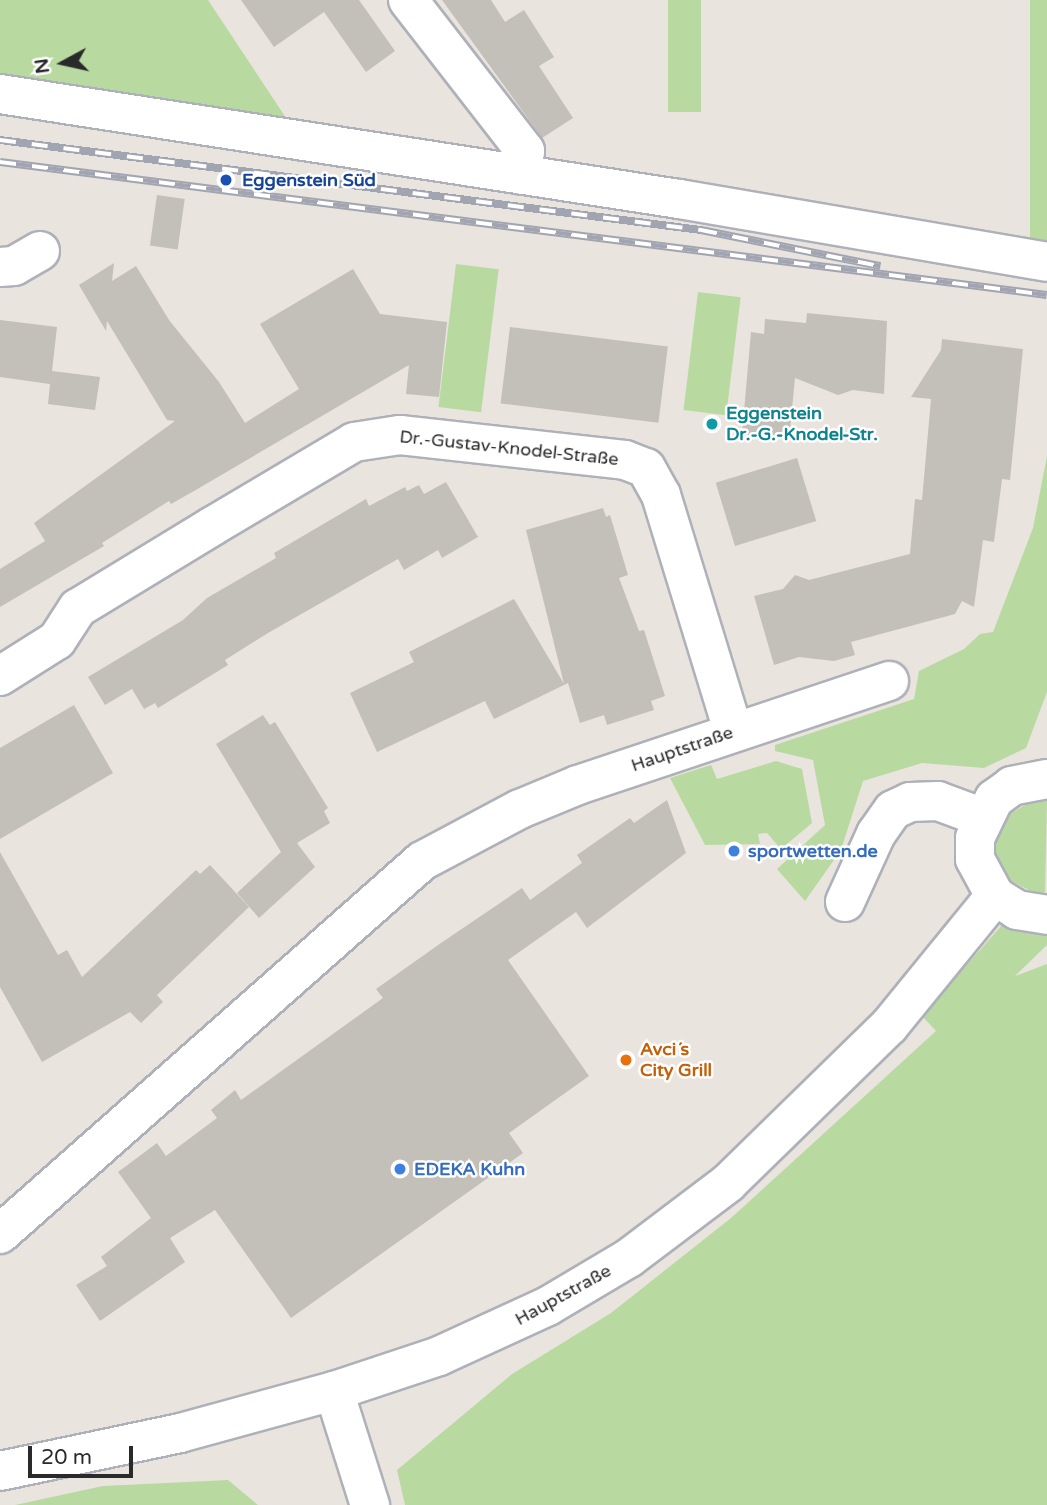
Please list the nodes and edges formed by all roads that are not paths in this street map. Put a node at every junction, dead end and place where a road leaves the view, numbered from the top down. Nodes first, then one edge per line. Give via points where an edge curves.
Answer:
1 (408, 0) edge
2 (0, 94) edge
3 (521, 175) junction
4 (40, 251) dead end
5 (1047, 262) edge
6 (0, 267) edge
7 (0, 676) edge
8 (889, 681) dead end
9 (733, 731) junction
10 (1047, 779) edge
11 (981, 817) junction
12 (995, 896) junction
13 (845, 901) dead end
14 (1047, 915) edge
15 (0, 1234) edge
16 (334, 1391) junction
17 (0, 1471) edge
18 (370, 1505) edge

1 - 3 street via 525,151
2 - 3 street
3 - 5 street
4 - 6 street via 13,266
7 - 9 street, Dr.-Gustav-Knodel-Straße via 57,640 78,608 223,520 354,442 400,435 625,460 646,468 661,495
8 - 9 street, Hauptstraße
9 - 15 street, Hauptstraße via 520,808 422,861
10 - 11 street via 1012,786 994,799
11 - 12 street via 975,859
11 - 13 street via 938,801 910,802 893,810 876,834
12 - 14 street via 1017,911
12 - 16 street, Hauptstraße via 889,1026 728,1183 640,1250 536,1312 439,1356
16 - 17 street, Hauptstraße via 180,1433
16 - 18 street

